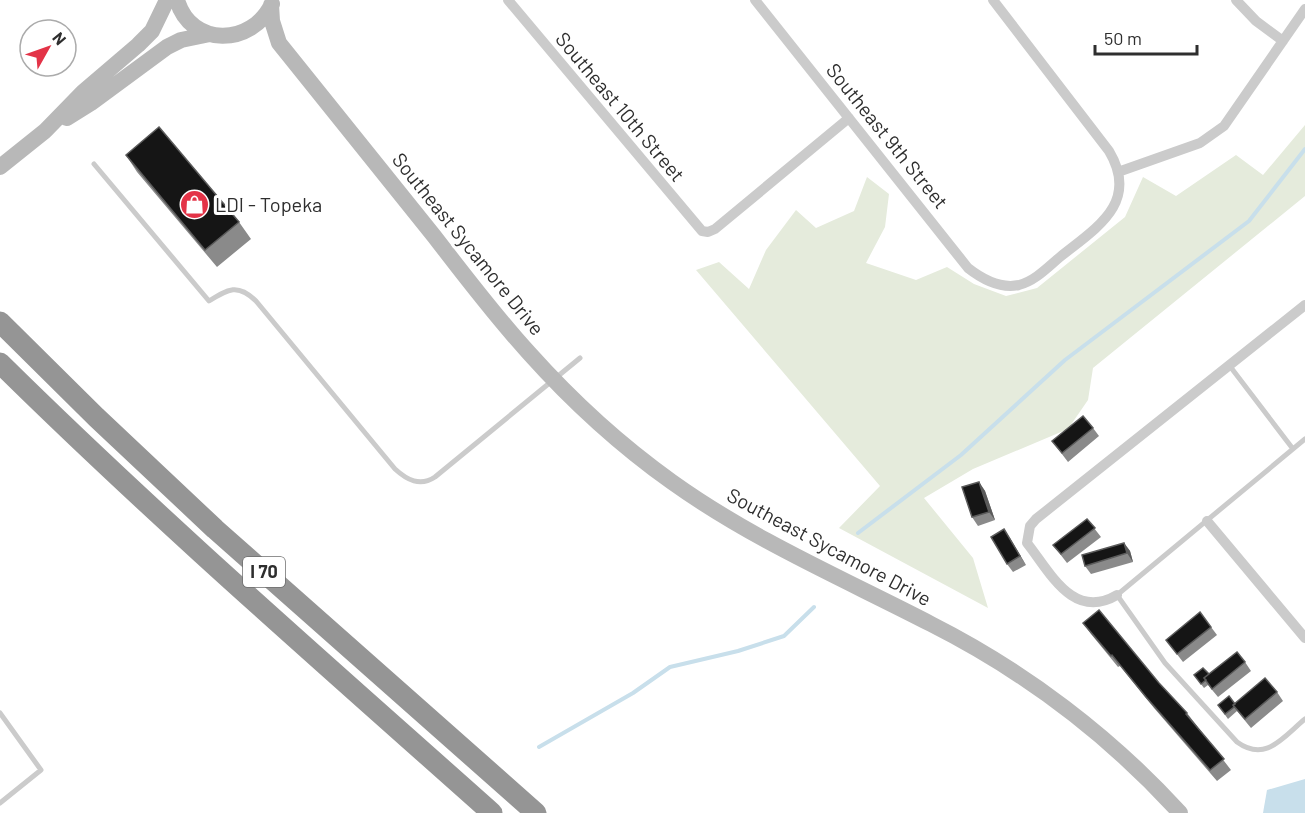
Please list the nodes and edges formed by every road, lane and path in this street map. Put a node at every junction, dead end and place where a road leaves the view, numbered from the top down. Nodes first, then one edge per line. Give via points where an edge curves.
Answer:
1 (167, 0) edge
2 (177, 0) edge
3 (508, 0) edge
4 (755, 0) edge
5 (993, 0) edge
6 (1236, 0) edge
7 (272, 3) edge
8 (1305, 9) edge
9 (210, 34) junction
10 (1283, 41) junction
11 (849, 118) junction
12 (45, 131) junction
13 (94, 164) dead end
14 (0, 167) edge
15 (1118, 172) junction
16 (1305, 305) edge
17 (0, 322) edge
18 (580, 358) dead end
19 (0, 363) edge
20 (1228, 366) junction
21 (553, 380) junction
22 (1305, 439) edge
23 (1293, 449) junction
24 (1207, 521) junction
25 (1117, 595) junction
26 (1305, 638) edge
27 (0, 713) edge
28 (1305, 718) edge
29 (431, 759) junction
30 (0, 803) edge
31 (480, 813) edge
32 (492, 813) edge
33 (536, 813) edge
34 (1180, 813) edge

1 - 12 street via 152,31
2 - 9 street via 194,26
3 - 11 street, Southeast 10th Street via 698,228 708,232
4 - 11 street, Southeast 9th Street
5 - 15 street via 1109,150
6 - 10 street
7 - 9 street via 251,29 231,36
7 - 21 street, Southeast Sycamore Drive via 272,21 279,43 510,332
8 - 10 street
9 - 12 street via 167,47 91,103
10 - 15 street via 1224,126 1200,143
11 - 15 street, Southeast 9th Street via 968,268 999,285 1018,285 1032,279 1105,221 1118,196
12 - 14 street
13 - 21 lane via 209,301 232,290 248,293 256,301 395,469 410,480 428,482
16 - 20 street
17 - 33 highway, I 70 via 215,529
18 - 21 lane
19 - 29 highway, I 70 via 136,495
20 - 23 lane
20 - 25 street via 1030,526 1027,543 1063,590 1087,603
21 - 34 street, Southeast Sycamore Drive via 634,453 714,510 799,558 932,624 1017,674 1096,734
22 - 23 lane
23 - 24 lane
24 - 25 lane
24 - 26 street
25 - 28 lane via 1165,663 1244,747 1268,750
27 - 30 lane via 41,770
29 - 31 highway
29 - 32 highway, I 70

